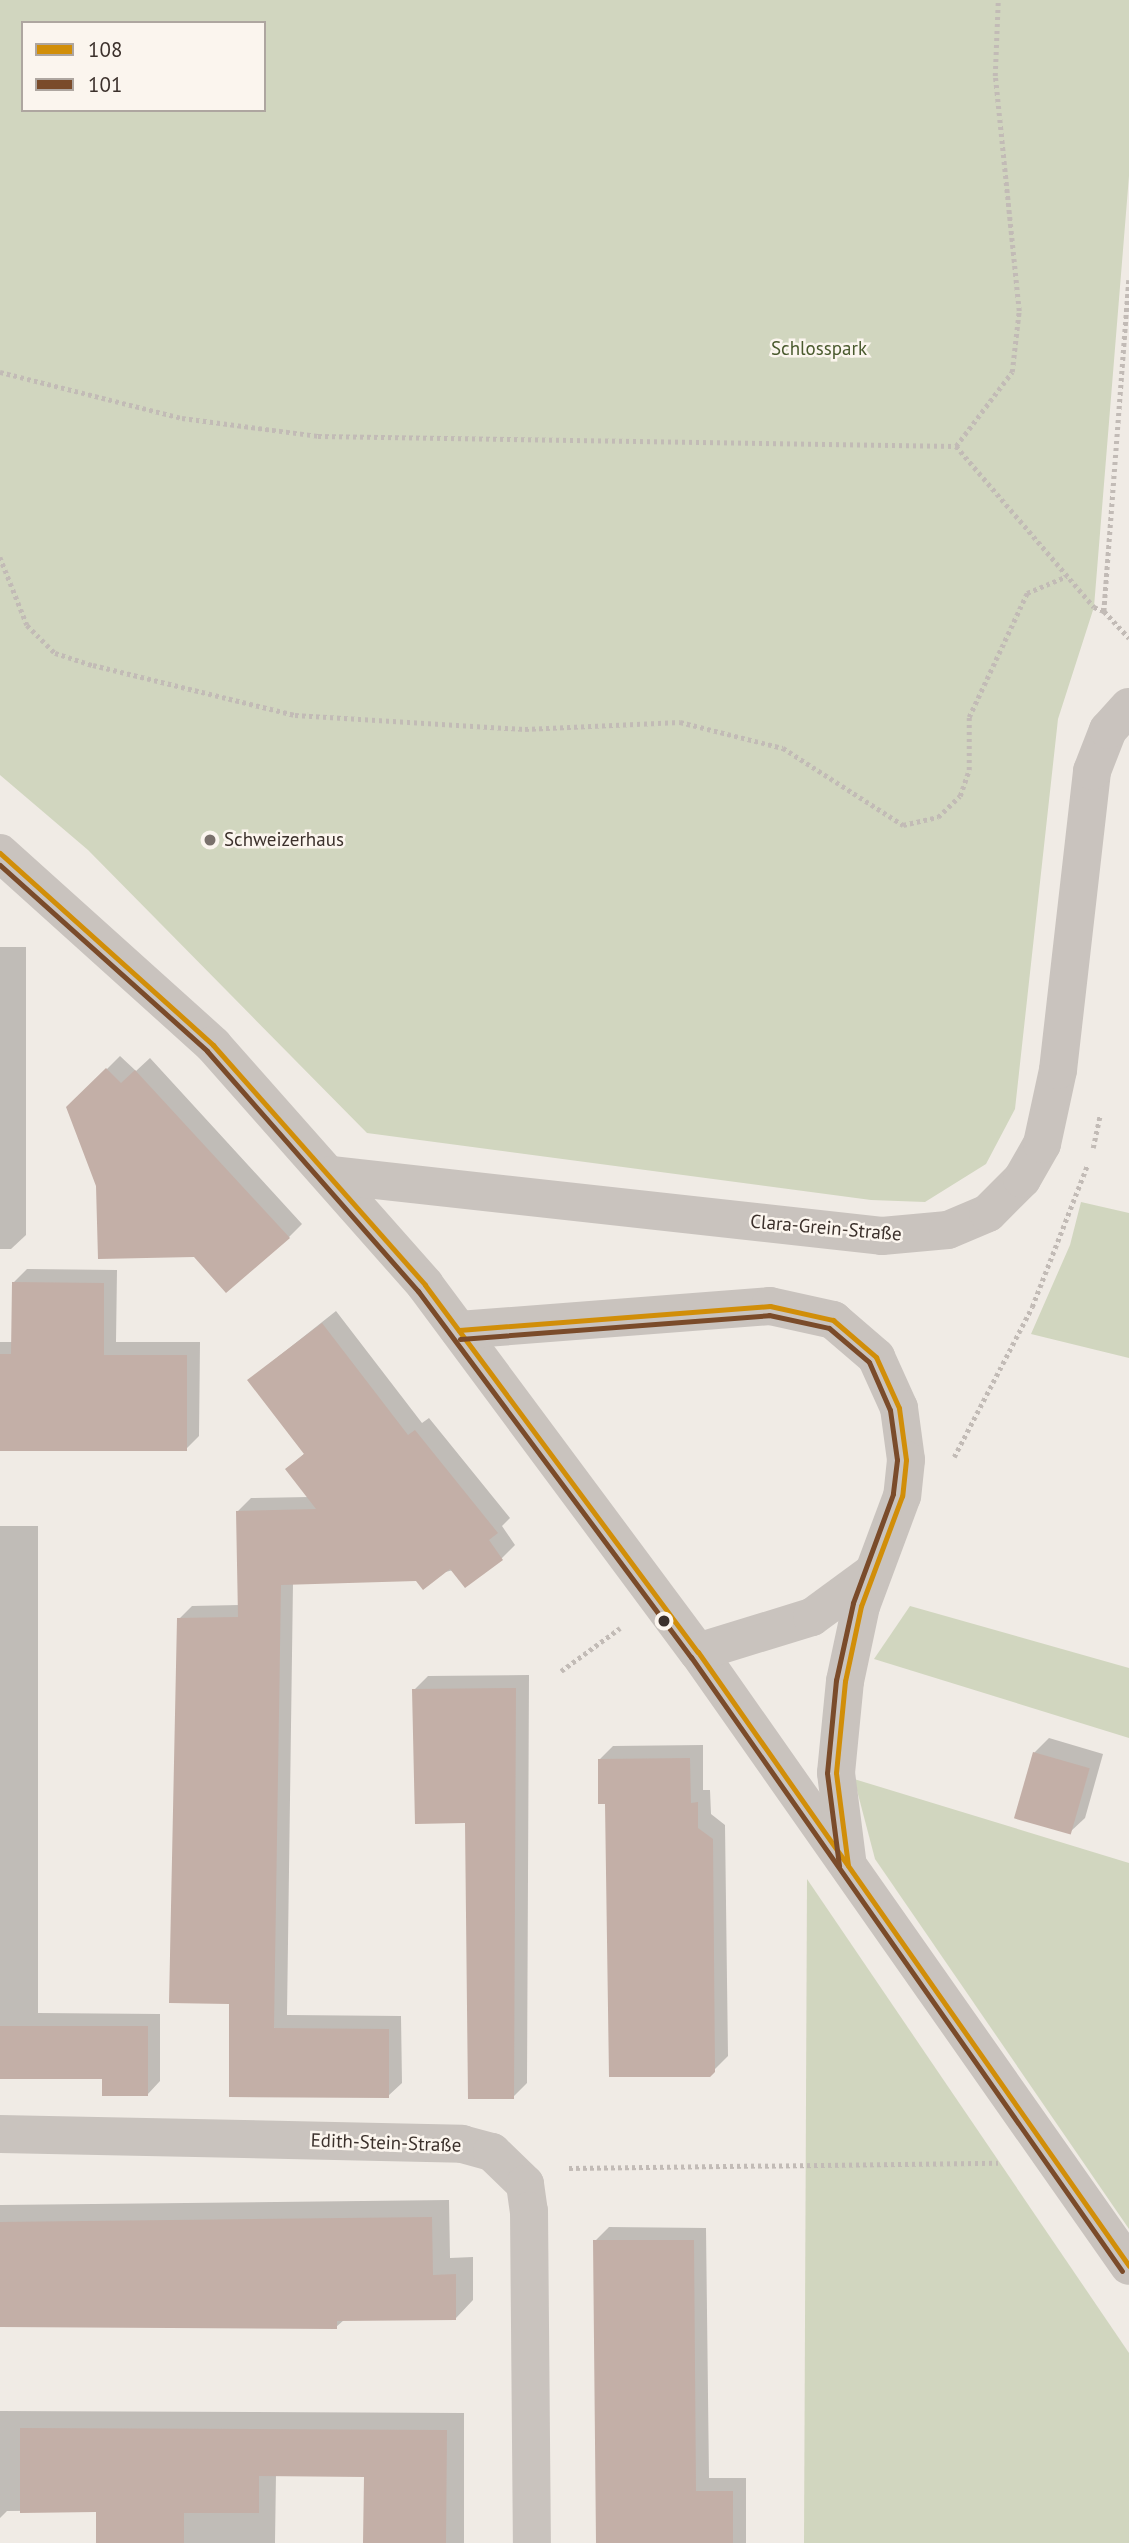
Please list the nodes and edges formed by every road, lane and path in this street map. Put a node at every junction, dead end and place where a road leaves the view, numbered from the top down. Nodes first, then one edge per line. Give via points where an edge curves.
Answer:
1 (998, 0) edge
2 (1129, 280) edge
3 (0, 372) edge
4 (956, 446) junction
5 (0, 557) edge
6 (1067, 576) junction
7 (1104, 611) junction
8 (1129, 638) edge
9 (1129, 707) edge
10 (0, 853) edge
11 (331, 1175) junction
12 (459, 1330) junction
13 (872, 1573) junction
14 (657, 1602) junction
15 (698, 1652) junction
16 (561, 1671) dead end
17 (848, 1868) junction
18 (0, 2134) edge
19 (1054, 2162) junction
20 (513, 2169) junction
21 (1129, 2266) edge
22 (532, 2543) edge

1 - 4 path via 995,76 1020,311 1012,372
2 - 7 path
3 - 4 path via 182,418 318,436
4 - 6 path
5 - 6 path via 27,625 55,653 93,665 295,715 525,729 680,722 783,748 903,825 938,817 960,796 969,770 969,717 1027,593
6 - 7 path
7 - 8 path
9 - 11 street, Clara-Grein-Straße via 1108,730 1092,771 1058,1070 1042,1144 1022,1179 988,1213 948,1230 882,1236
10 - 11 street via 213,1045
11 - 12 street
12 - 13 street via 771,1306 833,1320 876,1357 905,1437 905,1487
12 - 14 street
13 - 15 street via 831,1607 794,1625
13 - 17 street via 852,1644 837,1752
14 - 15 street
14 - 16 path
15 - 17 street
17 - 19 street
18 - 20 street, Edith-Stein-Straße via 462,2144 492,2152
19 - 20 path
19 - 21 street
20 - 22 street via 525,2184 530,2211

